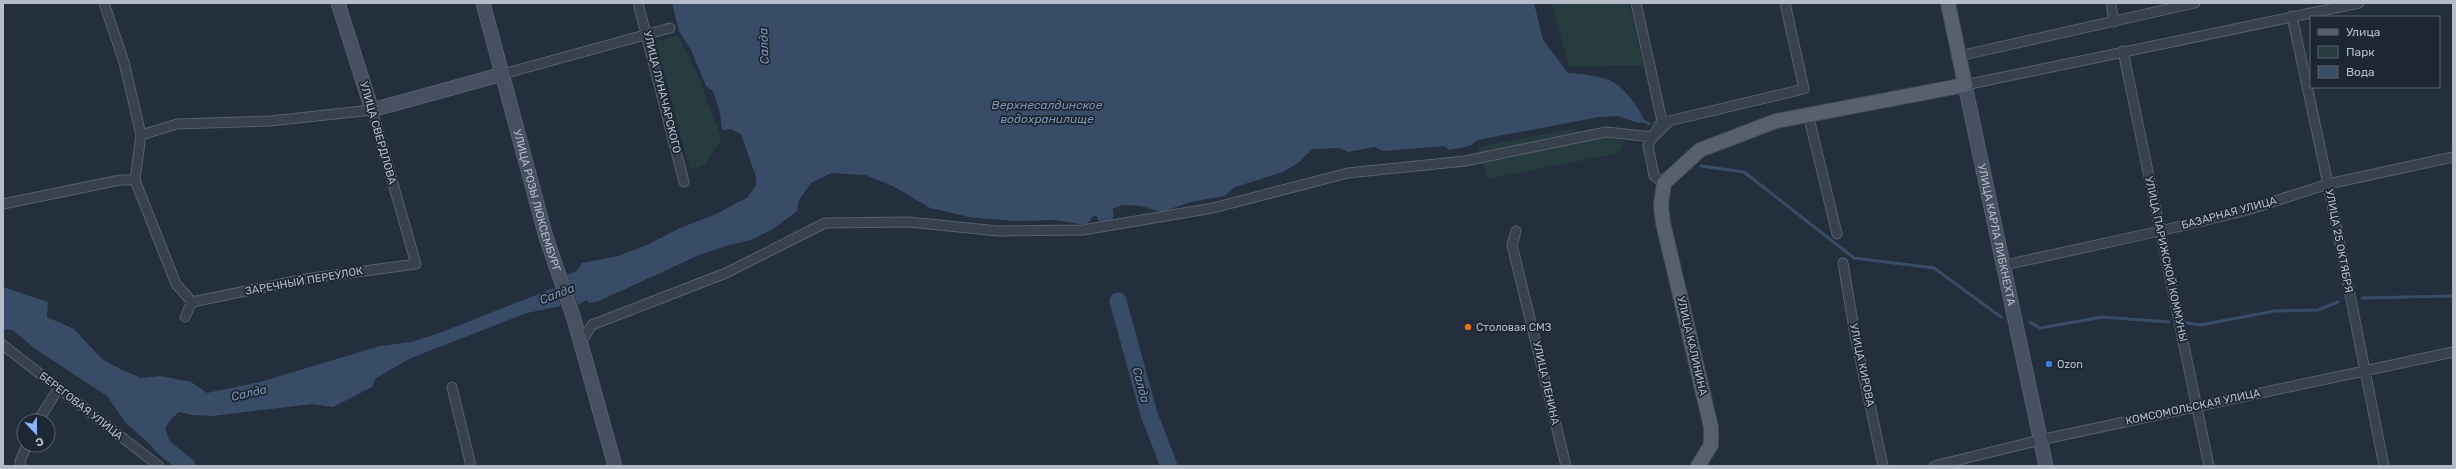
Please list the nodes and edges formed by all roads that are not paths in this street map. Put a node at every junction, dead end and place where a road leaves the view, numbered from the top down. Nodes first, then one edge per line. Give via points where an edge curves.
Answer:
1 (104, 3) edge
2 (338, 3) edge
3 (484, 3) edge
4 (638, 3) edge
5 (1636, 3) edge
6 (1786, 3) edge
7 (1948, 3) edge
8 (2111, 3) edge
9 (2195, 3) edge
10 (2359, 3) edge
11 (2292, 16) junction
12 (2114, 22) junction
13 (670, 28) dead end
14 (647, 34) junction
15 (2123, 51) junction
16 (1959, 56) junction
17 (503, 74) junction
18 (1965, 85) junction
19 (372, 110) junction
20 (1808, 114) junction
21 (141, 135) junction
22 (1653, 137) junction
23 (2453, 157) edge
24 (135, 180) junction
25 (684, 182) dead end
26 (1664, 183) junction
27 (2328, 184) junction
28 (3, 204) edge
29 (1516, 231) dead end
30 (2160, 231) junction
31 (1837, 234) dead end
32 (1844, 263) dead end
33 (416, 264) joint
34 (2005, 265) junction
35 (192, 302) junction
36 (185, 317) dead end
37 (581, 342) junction
38 (3, 345) edge
39 (2453, 352) edge
40 (2364, 372) junction
41 (452, 388) dead end
42 (58, 389) junction
43 (2196, 406) junction
44 (43, 413) edge
45 (2040, 440) junction
46 (24, 453) edge
47 (470, 465) edge
48 (21, 466) edge
49 (159, 466) edge
50 (615, 466) edge
51 (1566, 466) edge
52 (1698, 466) edge
53 (1883, 466) edge
54 (1934, 466) edge
55 (2046, 466) edge
56 (2209, 466) edge
57 (2384, 466) edge

1 - 21 street via 124,62
2 - 19 street, УЛИЦА СВЕРДЛОВА
3 - 17 street, УЛИЦА РОЗЫ ЛЮКСЕМБУРГ
4 - 14 street, УЛИЦА ЛУНАЧАРСКОГО
5 - 22 street via 1662,120
6 - 22 street via 1804,89 1669,121
7 - 16 main road, УЛИЦА КАРЛА ЛИБКНЕХТА
8 - 12 street
9 - 12 street
10 - 11 street
11 - 15 street
11 - 27 street, УЛИЦА 25 ОКТЯБРЯ
12 - 16 street
13 - 14 street
14 - 17 street
14 - 25 street, УЛИЦА ЛУНАЧАРСКОГО
15 - 18 street
15 - 30 street, УЛИЦА ПАРИЖСКОЙ КОММУНЫ
16 - 18 main road, УЛИЦА КАРЛА ЛИБКНЕХТА
17 - 19 street
17 - 37 street, УЛИЦА РОЗЫ ЛЮКСЕМБУРГ via 546,237
18 - 20 main road
18 - 34 street, УЛИЦА КАРЛА ЛИБКНЕХТА
19 - 21 street via 270,121 177,124
19 - 33 street, УЛИЦА СВЕРДЛОВА
20 - 26 main road via 1776,121 1700,150
20 - 31 street
21 - 24 street
22 - 26 street via 1648,145 1654,176
22 - 37 street via 1606,132 1465,161 1348,173 1213,208 1083,230 998,231 909,222 826,223 726,273 592,326
23 - 27 street, БАЗАРНАЯ УЛИЦА
24 - 28 street via 120,180
24 - 35 street via 176,284
26 - 52 main road, УЛИЦА КАЛИНИНА via 1663,223 1711,427 1711,445
27 - 30 street, БАЗАРНАЯ УЛИЦА via 2244,211
27 - 40 street, УЛИЦА 25 ОКТЯБРЯ
29 - 51 street, УЛИЦА ЛЕНИНА via 1512,245
30 - 34 street, БАЗАРНАЯ УЛИЦА
30 - 43 street, УЛИЦА ПАРИЖСКОЙ КОММУНЫ
32 - 53 street, УЛИЦА КИРОВА via 1855,335
33 - 35 street, ЗАРЕЧНЫЙ ПЕРЕУЛОК via 305,279
34 - 45 street, УЛИЦА КАРЛА ЛИБКНЕХТА
35 - 36 street
37 - 50 street, УЛИЦА РОЗЫ ЛЮКСЕМБУРГ
38 - 42 street, БЕРЕГОВАЯ УЛИЦА
39 - 40 street, КОМСОМОЛЬСКАЯ УЛИЦА
40 - 43 street, КОМСОМОЛЬСКАЯ УЛИЦА
40 - 57 street, УЛИЦА 25 ОКТЯБРЯ
41 - 47 street
42 - 44 street
42 - 49 street, БЕРЕГОВАЯ УЛИЦА
43 - 45 street, КОМСОМОЛЬСКАЯ УЛИЦА
43 - 56 street, УЛИЦА ПАРИЖСКОЙ КОММУНЫ
45 - 54 street, КОМСОМОЛЬСКАЯ УЛИЦА
45 - 55 street, УЛИЦА КАРЛА ЛИБКНЕХТА
46 - 48 street

